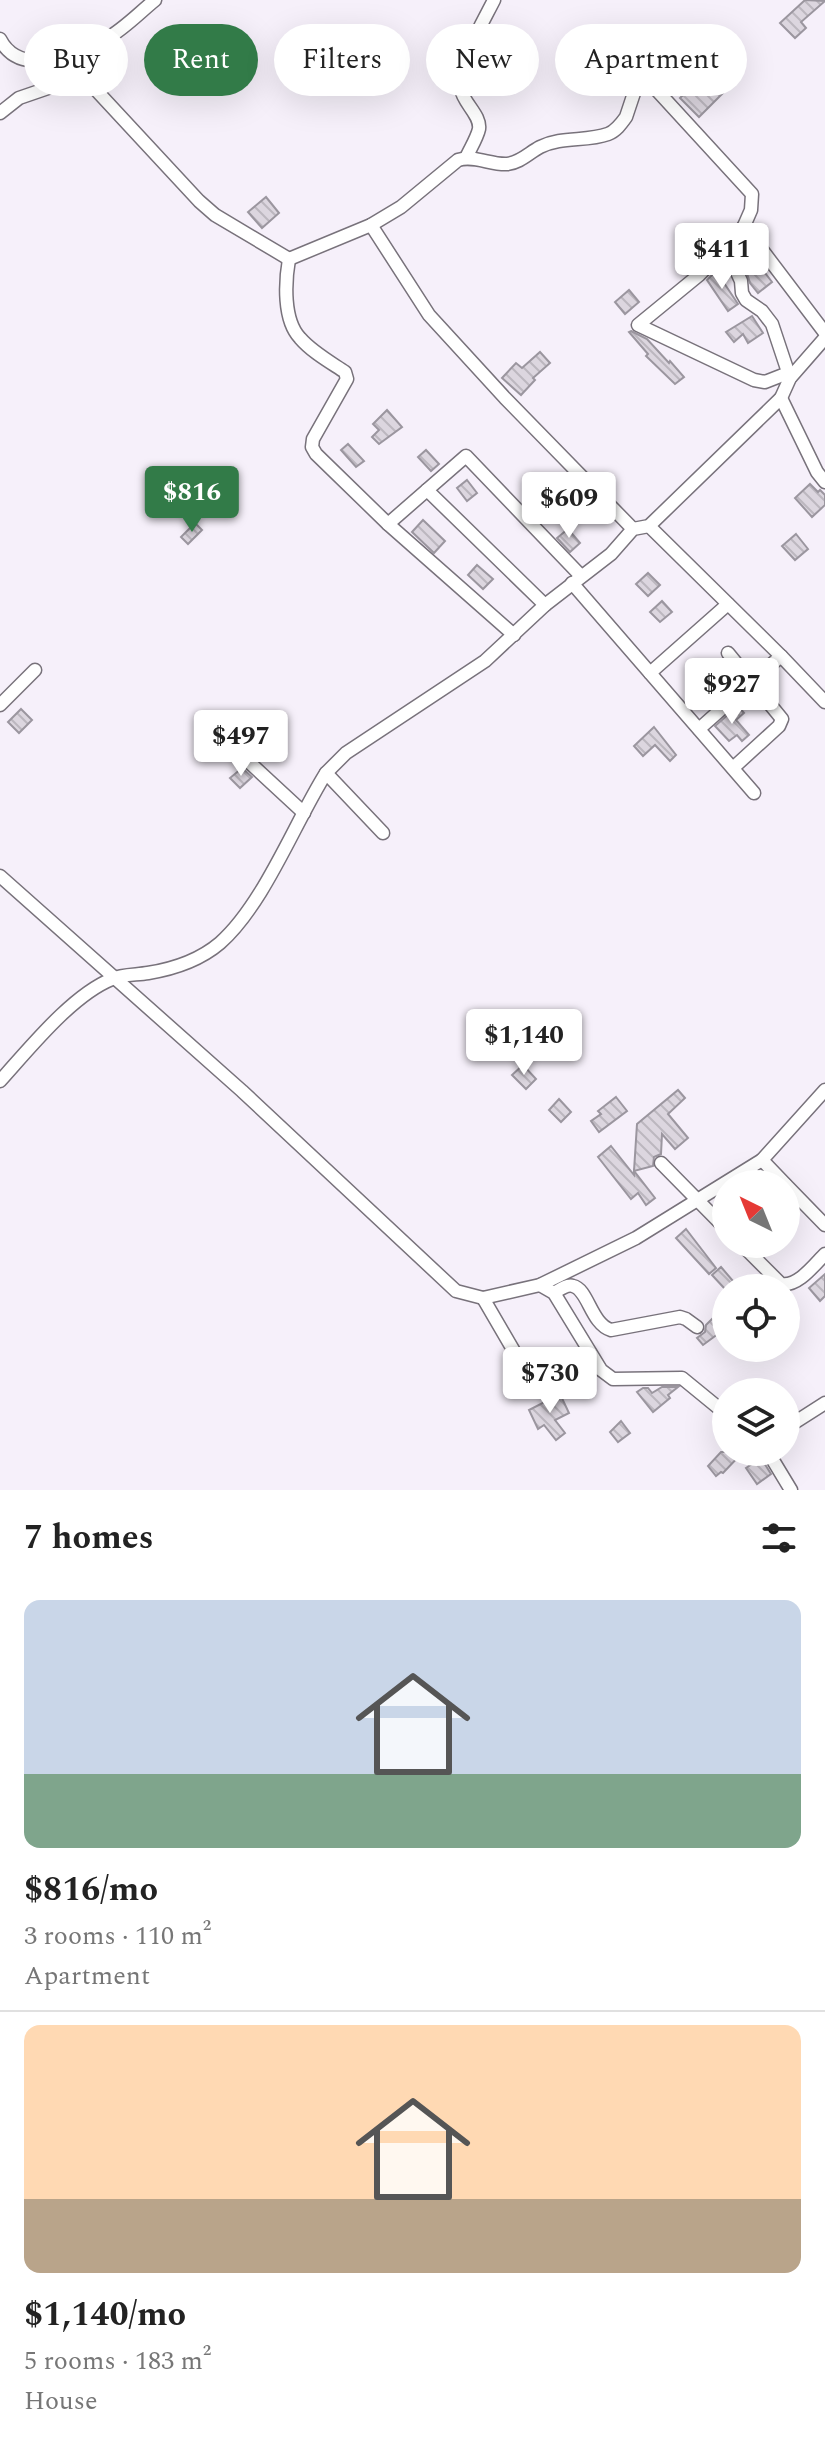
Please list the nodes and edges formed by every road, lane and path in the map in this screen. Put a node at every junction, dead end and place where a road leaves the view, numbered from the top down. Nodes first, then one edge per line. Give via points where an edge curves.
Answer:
1 (155, 0) edge
2 (494, 0) edge
3 (126, 24) edge
4 (0, 39) edge
5 (24, 60) edge
6 (25, 96) edge
7 (102, 96) edge
8 (633, 96) edge
9 (662, 96) edge
10 (0, 113) edge
11 (466, 158) junction
12 (371, 225) junction
13 (744, 226) junction
14 (726, 248) junction
15 (289, 259) junction
16 (825, 335) edge
17 (789, 376) junction
18 (781, 398) junction
19 (825, 482) edge
20 (427, 490) junction
21 (388, 524) junction
22 (649, 526) junction
23 (633, 529) junction
24 (577, 579) junction
25 (728, 604) junction
26 (545, 605) junction
27 (514, 635) junction
28 (728, 653) dead end
29 (781, 656) junction
30 (35, 670) dead end
31 (650, 673) junction
32 (752, 682) junction
33 (825, 702) edge
34 (0, 705) edge
35 (699, 729) junction
36 (223, 738) dead end
37 (733, 768) junction
38 (326, 773) junction
39 (754, 793) dead end
40 (304, 813) junction
41 (383, 833) dead end
42 (0, 876) edge
43 (113, 978) junction
44 (0, 1081) edge
45 (825, 1090) edge
46 (762, 1160) junction
47 (661, 1163) dead end
48 (772, 1170) edge
49 (800, 1199) edge
50 (697, 1200) junction
51 (712, 1215) edge
52 (825, 1225) edge
53 (825, 1254) edge
54 (755, 1258) edge
55 (540, 1285) junction
56 (554, 1293) junction
57 (483, 1298) junction
58 (697, 1327) dead end
59 (542, 1391) dead end
60 (712, 1403) edge
61 (825, 1403) edge
62 (800, 1419) edge
63 (776, 1466) edge
64 (791, 1490) edge

1 - 3 street
2 - 11 street via 462,75 462,95 479,123
4 - 5 street
6 - 10 street
7 - 15 street via 207,208
8 - 11 street via 626,117 608,134 564,139 508,164
9 - 13 street via 752,194
11 - 12 street
12 - 15 street
12 - 23 street via 429,315
13 - 14 street
13 - 16 street
14 - 17 street via 746,300 772,324
14 - 17 street via 638,325 754,380
15 - 21 street via 285,286 294,331 347,379 312,447
16 - 17 street
17 - 18 street
18 - 19 street
18 - 22 street
20 - 21 street
20 - 24 street via 466,456
20 - 26 street
21 - 27 street
22 - 23 street
22 - 25 street
23 - 24 street
24 - 26 street
24 - 31 street
25 - 29 street
25 - 31 street
26 - 27 street
27 - 38 street via 485,661 346,753
28 - 32 street
29 - 32 street
29 - 33 street
30 - 34 street
31 - 35 street
32 - 35 street
32 - 37 street via 782,723
35 - 37 street
36 - 40 street
37 - 39 street
38 - 40 street
38 - 41 street
40 - 43 street via 239,923 218,945 190,962
42 - 43 street
43 - 44 street via 77,1001
43 - 57 street via 456,1291
45 - 46 street
46 - 48 street
46 - 50 street
47 - 50 street
49 - 52 street
50 - 51 street
50 - 55 street via 636,1238
53 - 54 street via 787,1286
55 - 56 street
55 - 57 street
56 - 58 street via 573,1285 597,1321 611,1330 680,1317
56 - 60 street via 601,1370 613,1379 682,1378
57 - 59 street
61 - 62 street
63 - 64 street

